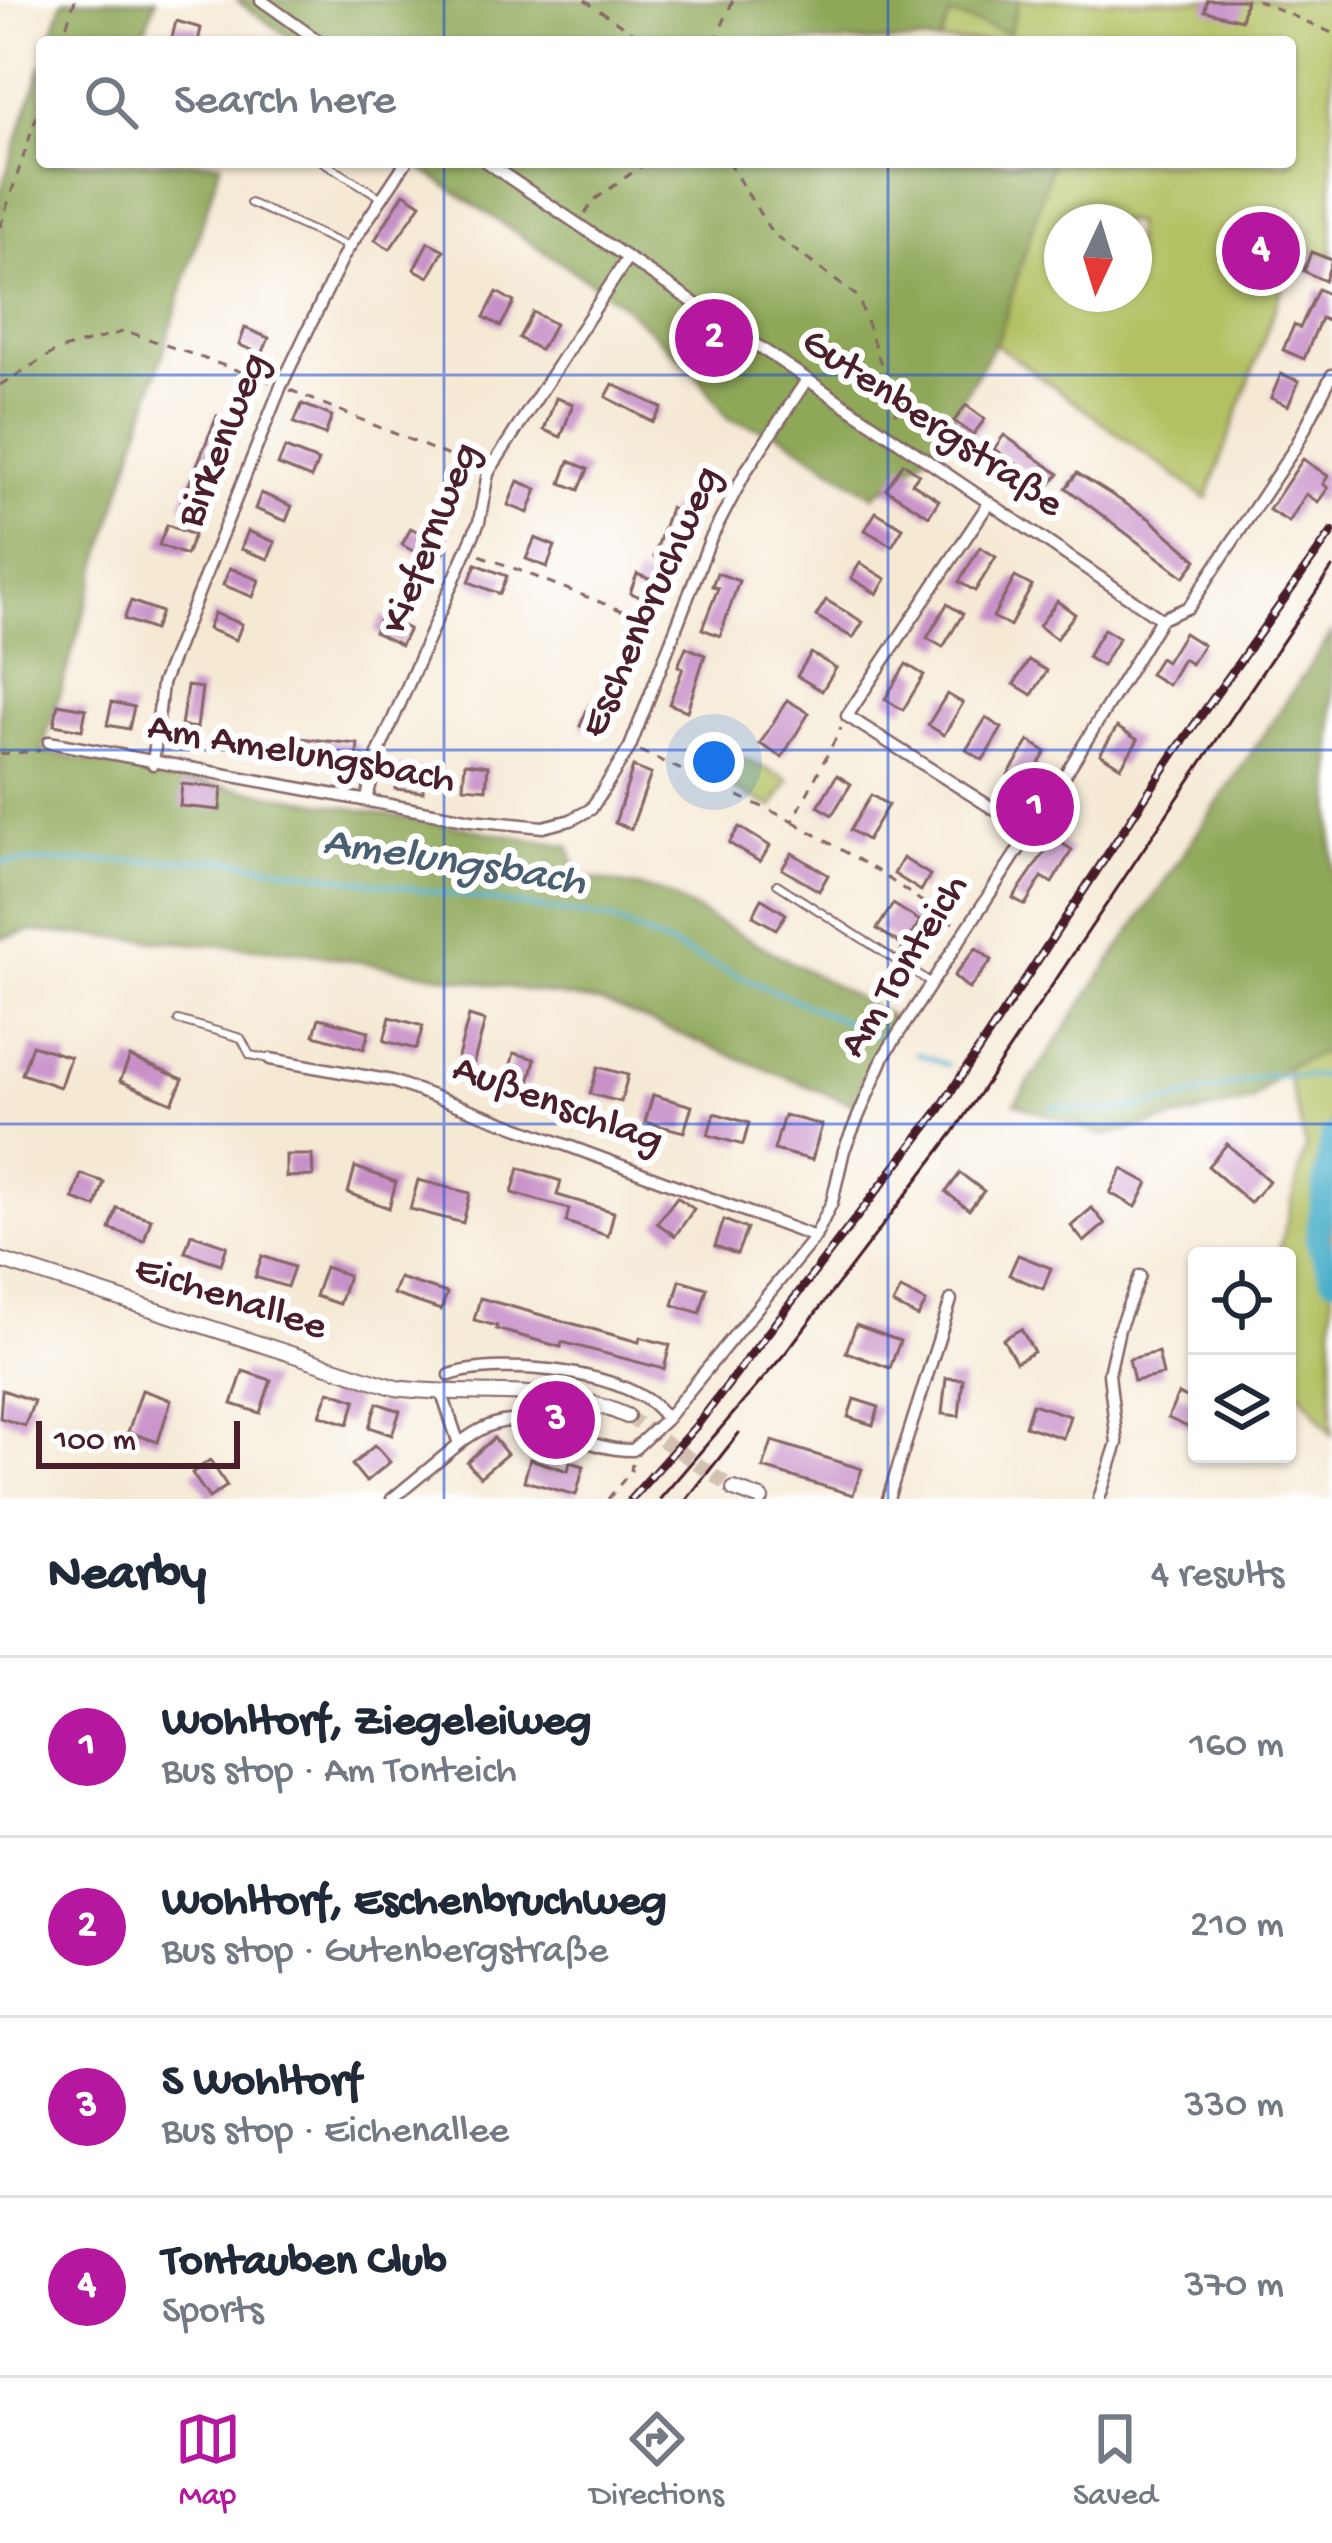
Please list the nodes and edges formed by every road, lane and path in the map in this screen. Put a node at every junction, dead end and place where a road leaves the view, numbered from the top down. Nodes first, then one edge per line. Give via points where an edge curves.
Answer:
1 (75, 0) edge
2 (261, 0) edge
3 (585, 0) edge
4 (733, 0) edge
5 (1257, 0) edge
6 (1284, 3) edge
7 (1282, 10) junction
8 (1332, 33) edge
9 (63, 36) edge
10 (312, 36) edge
11 (637, 36) edge
12 (718, 36) edge
13 (36, 118) edge
14 (333, 168) edge
15 (402, 168) edge
16 (495, 168) edge
17 (639, 168) edge
18 (732, 168) edge
19 (382, 198) junction
20 (250, 203) dead end
21 (578, 225) junction
22 (0, 227) edge
23 (350, 247) junction
24 (627, 259) junction
25 (1332, 376) edge
26 (806, 381) junction
27 (0, 385) edge
28 (281, 386) junction
29 (883, 433) junction
30 (488, 472) junction
31 (988, 502) junction
32 (467, 550) junction
33 (1161, 619) junction
34 (674, 632) junction
35 (847, 716) junction
36 (49, 742) joint
37 (630, 747) junction
38 (0, 754) edge
39 (152, 764) junction
40 (367, 798) junction
41 (793, 820) junction
42 (543, 827) joint
43 (1030, 832) junction
44 (777, 884) dead end
45 (965, 931) junction
46 (931, 983) junction
47 (178, 1020) dead end
48 (270, 1059) joint
49 (815, 1237) junction
50 (0, 1260) edge
51 (1141, 1276) dead end
52 (951, 1300) dead end
53 (450, 1375) dead end
54 (442, 1394) junction
55 (627, 1416) tunnel mouth
56 (665, 1419) junction
57 (459, 1444) junction
58 (633, 1450) junction
59 (734, 1490) dead end
60 (392, 1499) edge
61 (608, 1499) edge
62 (760, 1499) edge
63 (889, 1499) edge
64 (1099, 1499) edge

1 - 9 path
2 - 10 street
3 - 11 path
4 - 12 path
5 - 7 path
6 - 7 path
7 - 8 path
13 - 22 path
14 - 19 lane
15 - 19 street, Birkenweg
16 - 21 street, Gutenbergstraße
17 - 21 path via 594,200
18 - 29 path via 772,233 858,297 897,411
19 - 23 street, Birkenweg
20 - 23 lane
21 - 24 street, Gutenbergstraße
23 - 28 street, Birkenweg
24 - 26 street, Gutenbergstraße
24 - 30 street, Kiefernweg
25 - 33 street, Am Tonteich via 1296,446 1189,607
26 - 29 street, Gutenbergstraße
26 - 34 street, Eschenbruchweg via 710,539
27 - 28 path via 56,351 126,331
28 - 30 path
28 - 39 street, Birkenweg via 163,684
29 - 31 street, Gutenbergstraße
30 - 32 street, Kiefernweg
31 - 33 street, Gutenbergstraße
31 - 35 street
32 - 34 path
32 - 40 street, Kiefernweg via 378,754
33 - 43 street, Am Tonteich
34 - 37 street, Eschenbruchweg
35 - 41 path
35 - 43 street
36 - 38 path via 42,751
36 - 39 street, Am Amelungsbach
37 - 41 path
37 - 42 street, Eschenbruchweg via 591,808
39 - 40 street, Am Amelungsbach
40 - 42 street, Am Amelungsbach
41 - 45 path
43 - 45 street, Am Tonteich
44 - 46 lane
45 - 46 street, Am Tonteich
46 - 49 street, Am Tonteich via 865,1096
47 - 48 lane via 241,1038 250,1054
48 - 49 street, Außenschlag via 392,1081
49 - 56 street, Am Tonteich
50 - 54 street, Eichenallee via 396,1388
51 - 64 street via 1108,1374 1117,1443
52 - 63 street
53 - 56 street via 485,1368 613,1381 650,1398
54 - 55 street, Eichenallee via 572,1396
54 - 57 street
56 - 58 street, Am Tonteich
57 - 58 street via 499,1420 529,1420 611,1450
57 - 60 street
58 - 61 path via 631,1471
59 - 62 street

